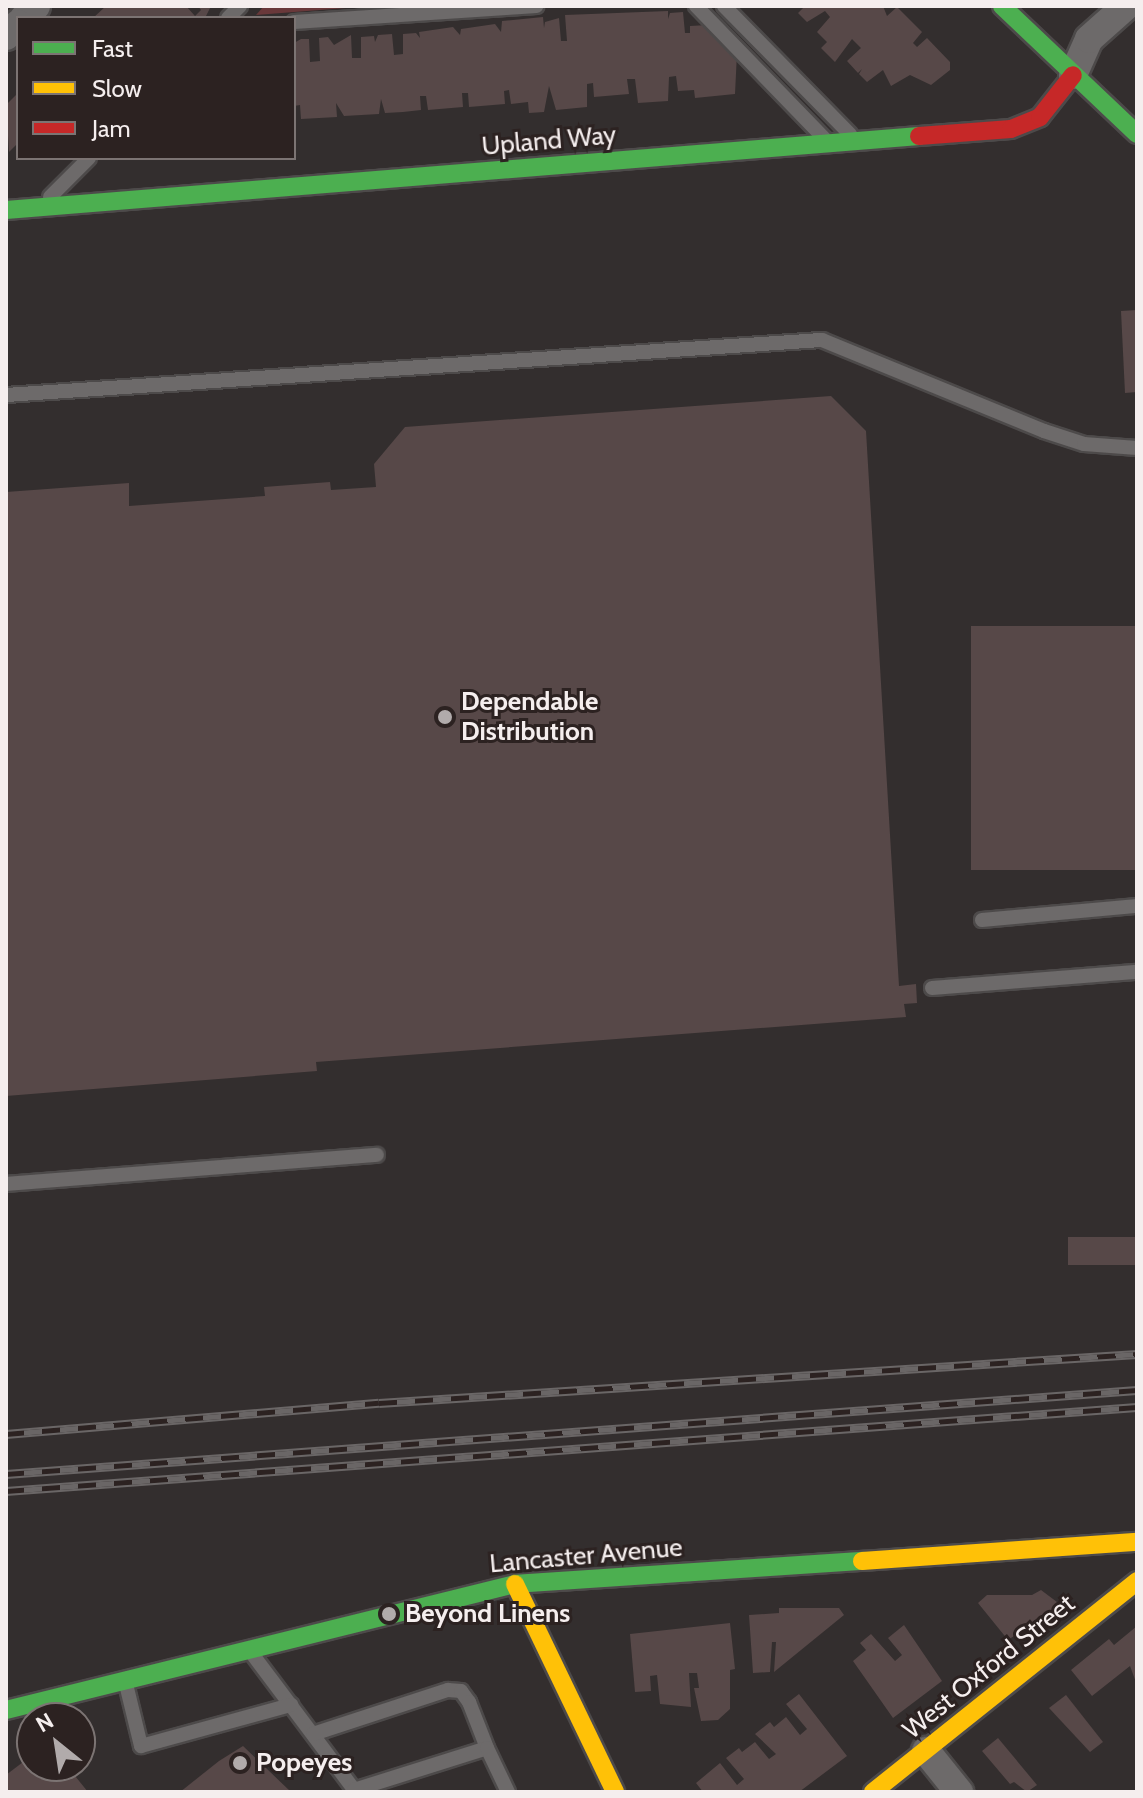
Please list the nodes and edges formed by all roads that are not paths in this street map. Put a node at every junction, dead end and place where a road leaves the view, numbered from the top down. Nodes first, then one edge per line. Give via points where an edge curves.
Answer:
1 (536, 6) edge
2 (696, 6) edge
3 (724, 6) edge
4 (1002, 6) edge
5 (1126, 6) edge
6 (296, 22) edge
7 (1073, 75) junction
8 (1137, 134) edge
9 (858, 143) junction
10 (831, 145) junction
11 (87, 160) edge
12 (40, 207) junction
13 (6, 210) edge
14 (6, 395) edge
15 (1137, 448) edge
16 (1137, 906) edge
17 (982, 920) dead end
18 (1137, 972) edge
19 (932, 988) dead end
20 (377, 1155) dead end
21 (6, 1184) edge
22 (1137, 1542) edge
23 (1137, 1581) edge
24 (515, 1584) junction
25 (248, 1648) junction
26 (125, 1683) junction
27 (291, 1705) junction
28 (6, 1710) edge
29 (313, 1734) junction
30 (487, 1748) junction
31 (926, 1751) junction
32 (355, 1791) edge
33 (508, 1792) edge
34 (615, 1792) edge
35 (873, 1792) edge
36 (959, 1792) edge

1 - 6 lane
2 - 10 lane
3 - 9 lane
4 - 7 main road
5 - 7 street via 1089,39
7 - 8 main road
7 - 9 main road, Upland Way via 1040,117 1011,129
9 - 10 main road, Upland Way
10 - 12 main road, Upland Way
11 - 12 lane
12 - 13 main road, Upland Way
14 - 15 lane via 822,340 1044,431 1084,444
16 - 17 lane
18 - 19 lane
20 - 21 lane
22 - 24 main road, Lancaster Avenue
23 - 31 main road, West Oxford Street
24 - 25 main road, Lancaster Avenue
24 - 34 main road
25 - 26 main road, Lancaster Avenue
25 - 27 lane
26 - 27 lane via 141,1746
26 - 28 main road, Lancaster Avenue
27 - 29 lane
29 - 30 lane via 448,1690 461,1691
29 - 32 lane
30 - 32 lane
30 - 33 lane
31 - 35 main road, West Oxford Street
31 - 36 street

